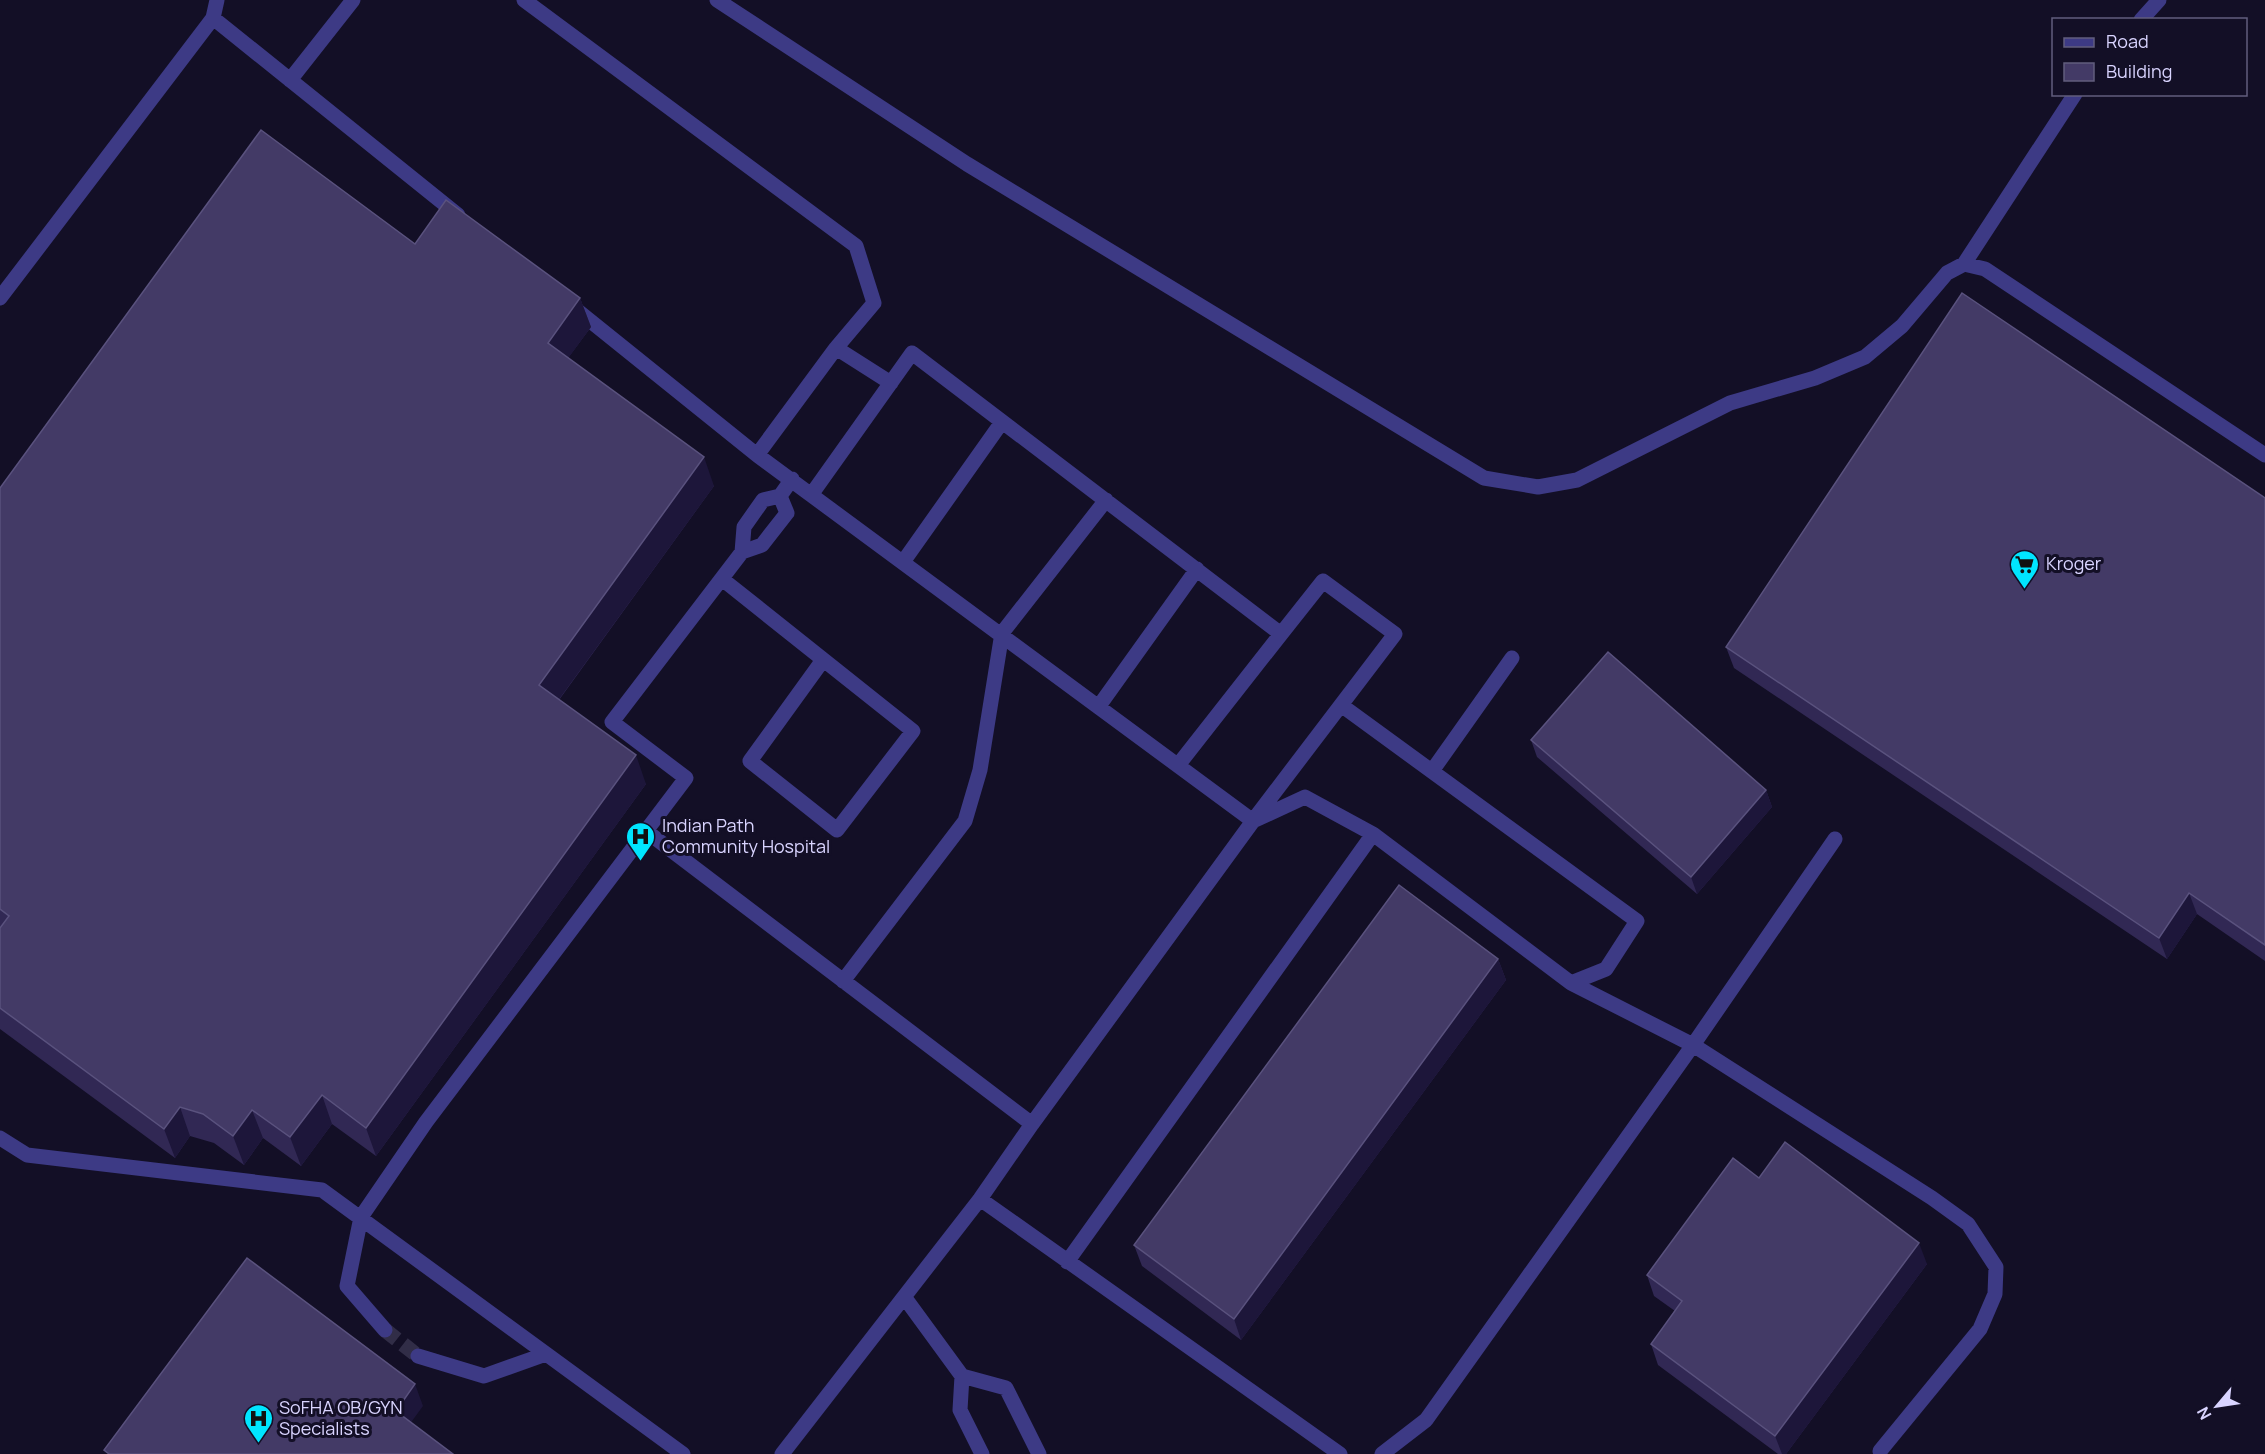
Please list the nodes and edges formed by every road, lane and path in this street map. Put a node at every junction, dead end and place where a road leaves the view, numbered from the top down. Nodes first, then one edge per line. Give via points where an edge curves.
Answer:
1 (217, 0) edge
2 (353, 0) edge
3 (524, 0) edge
4 (717, 0) edge
5 (2159, 0) edge
6 (213, 18) junction
7 (2143, 18) edge
8 (290, 80) junction
9 (2074, 96) edge
10 (468, 222) edge
11 (1964, 264) junction
12 (561, 297) edge
13 (0, 298) edge
14 (836, 348) junction
15 (891, 383) junction
16 (1002, 422) junction
17 (757, 455) junction
18 (2265, 455) edge
19 (792, 479) junction
20 (811, 495) junction
21 (780, 496) junction
22 (1106, 500) junction
23 (742, 552) junction
24 (903, 562) junction
25 (1197, 569) junction
26 (722, 579) junction
27 (1002, 633) junction
28 (1281, 634) junction
29 (1512, 658) dead end
30 (823, 660) junction
31 (1341, 705) junction
32 (1099, 706) junction
33 (1179, 764) junction
34 (1432, 771) junction
35 (1253, 821) junction
36 (646, 831) junction
37 (1373, 834) junction
38 (1835, 839) dead end
39 (843, 981) junction
40 (1571, 982) junction
41 (1693, 1045) junction
42 (1032, 1124) junction
43 (0, 1138) edge
44 (980, 1199) junction
45 (361, 1217) junction
46 (1067, 1262) junction
47 (905, 1298) junction
48 (385, 1330) tunnel mouth
49 (546, 1354) junction
50 (418, 1356) tunnel mouth
51 (962, 1376) junction
52 (664, 1448) edge
53 (1880, 1451) dead end
54 (683, 1454) edge
55 (782, 1454) edge
56 (982, 1454) edge
57 (1039, 1454) edge
58 (1340, 1454) edge
59 (1382, 1454) edge

1 - 6 street
2 - 8 street
3 - 14 street via 856,246 874,303
4 - 11 street via 977,170 1484,478 1538,487 1577,480 1730,403 1815,378 1864,357 1902,326 1947,273
5 - 7 street
6 - 8 street
6 - 13 street
8 - 10 street
9 - 11 street
11 - 18 street via 1985,269
12 - 17 street
14 - 15 street
14 - 17 street
15 - 16 street via 912,353
15 - 20 street
16 - 22 street
16 - 24 street
17 - 19 street
19 - 20 street
19 - 21 street
20 - 24 street
21 - 23 street via 763,500 744,527
21 - 23 street via 787,513 762,545
22 - 25 street
22 - 27 street
23 - 26 street
24 - 27 street
25 - 28 street
25 - 32 street
26 - 30 street
26 - 36 street via 612,722 686,778
27 - 32 street
27 - 39 street via 980,770 965,821
28 - 31 street via 1323,581 1395,634
28 - 33 street
29 - 34 street
30 - 30 street via 913,731 837,830 750,761
31 - 34 street
31 - 35 street
32 - 33 street
33 - 35 street
34 - 40 street via 1637,921 1606,969
35 - 37 street via 1305,797
35 - 42 street
36 - 39 street
36 - 45 street via 426,1122
37 - 40 street
37 - 46 street
38 - 41 street
39 - 42 street
40 - 41 street
41 - 53 street via 1968,1224 1996,1267 1995,1294 1980,1329
41 - 59 street via 1426,1420
42 - 44 street
43 - 45 street via 27,1155 322,1190
44 - 46 street
44 - 47 street
45 - 48 street via 347,1286
45 - 49 street
46 - 58 street
47 - 51 street
47 - 55 street
49 - 50 street via 484,1377
49 - 52 street
51 - 56 street via 960,1410
51 - 57 street via 1005,1388
52 - 54 street

